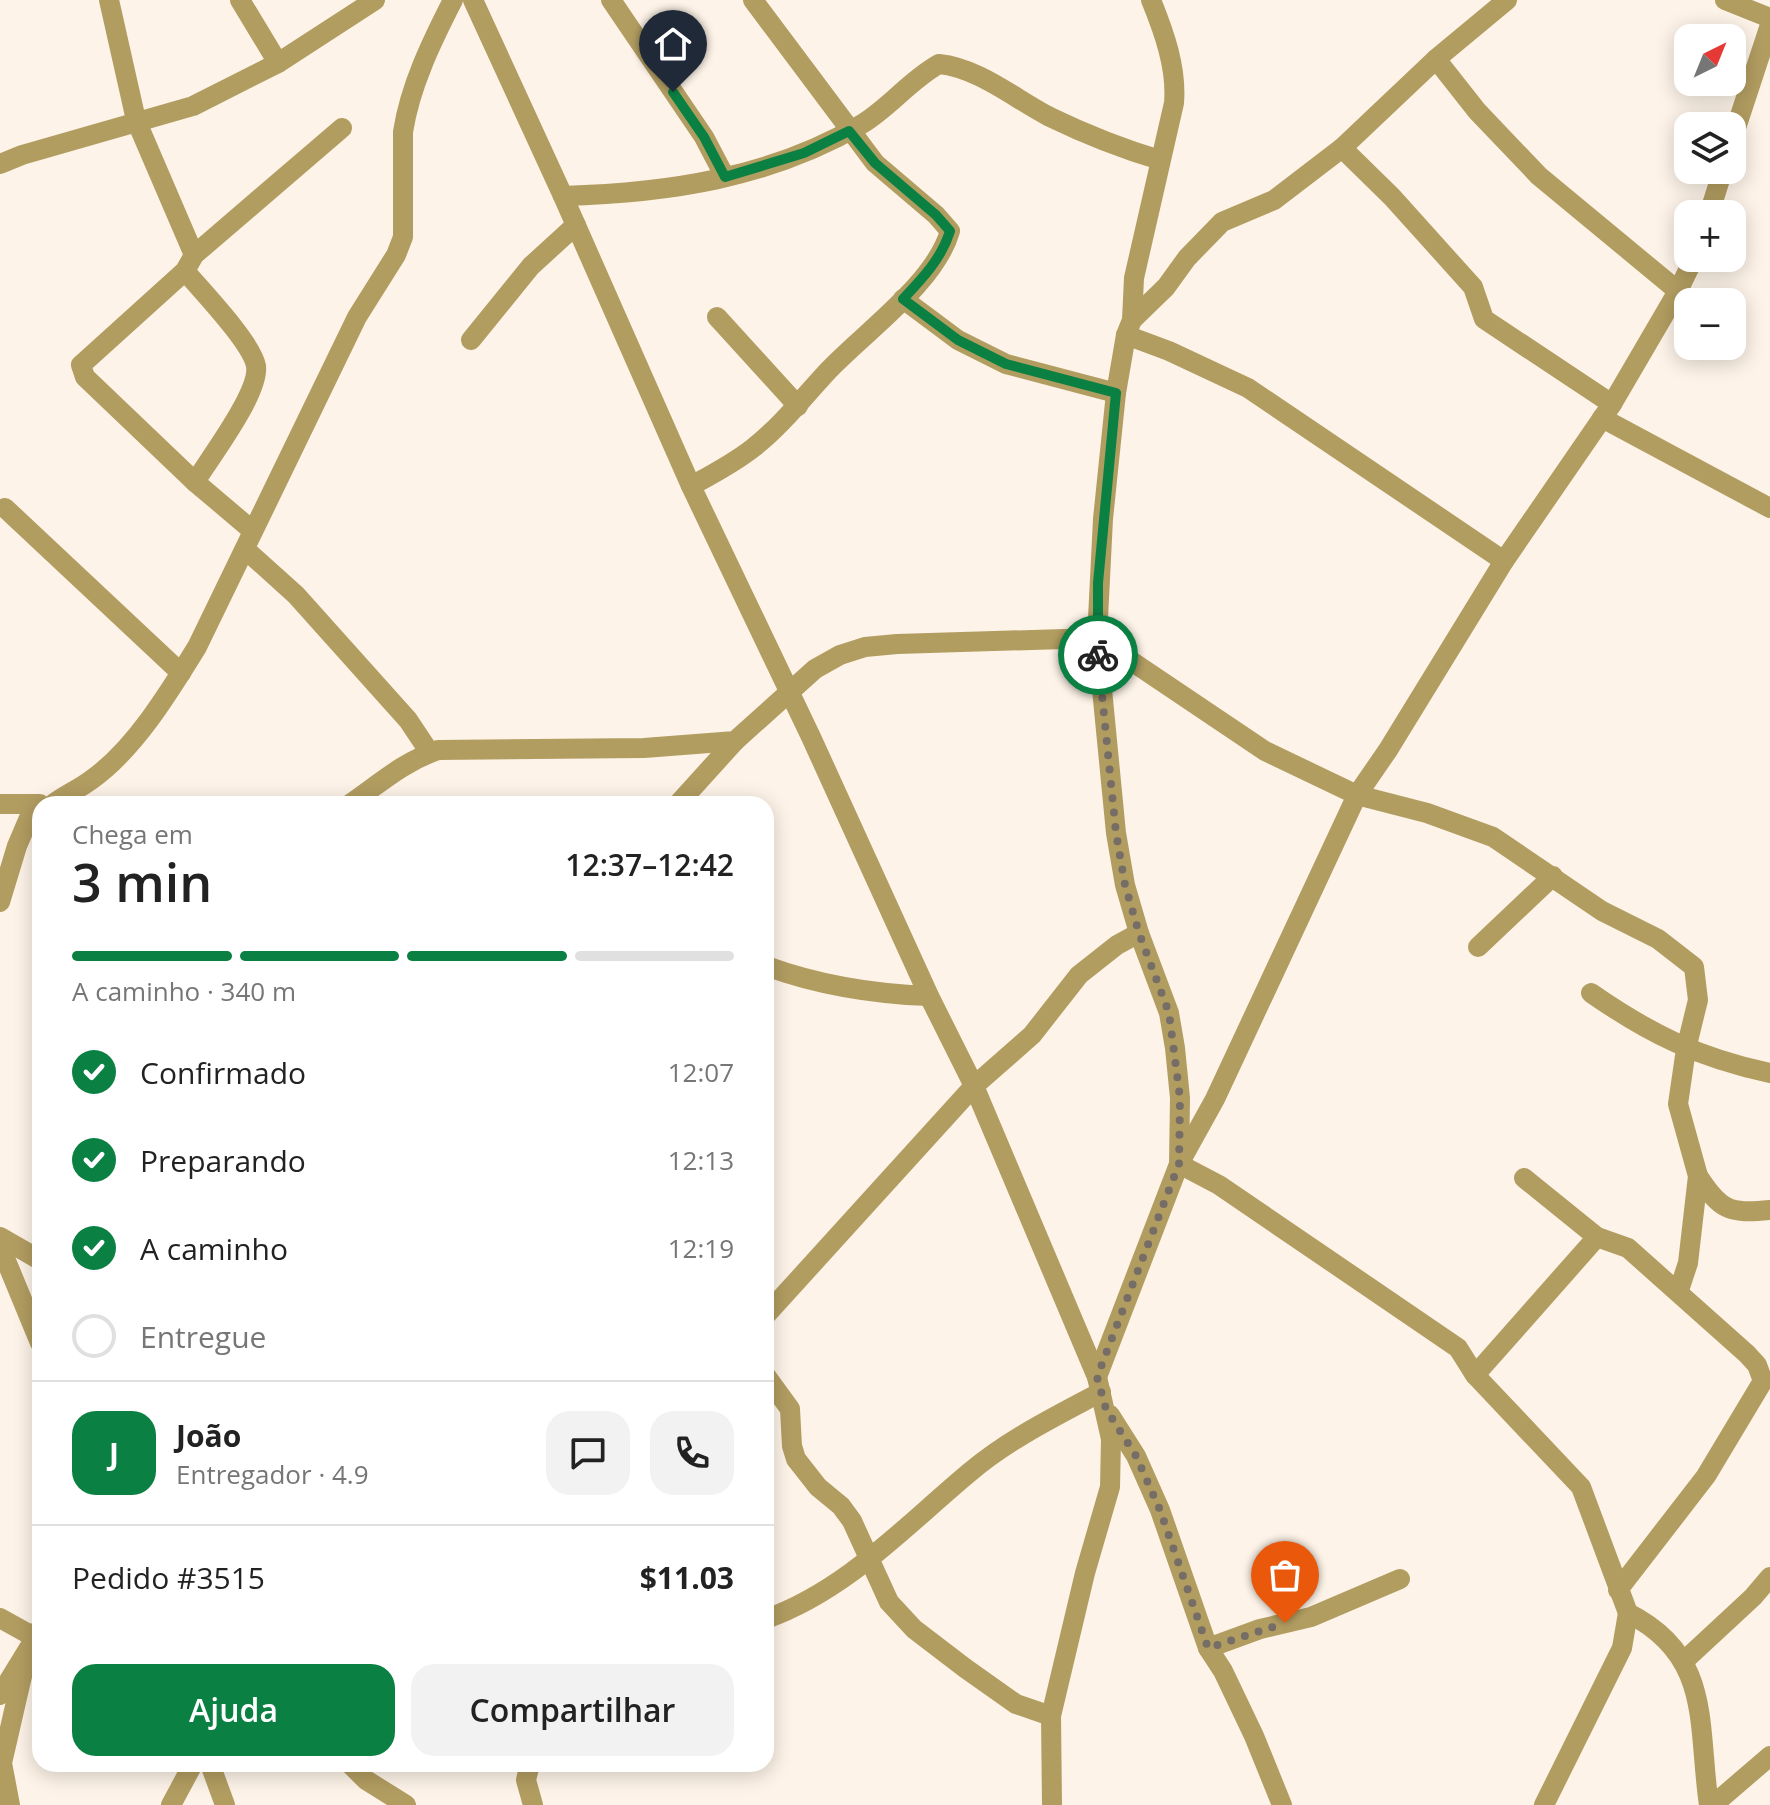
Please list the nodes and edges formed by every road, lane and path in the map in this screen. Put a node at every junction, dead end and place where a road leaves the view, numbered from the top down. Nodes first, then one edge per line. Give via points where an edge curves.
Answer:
1 (109, 0) edge
2 (240, 0) edge
3 (375, 0) edge
4 (453, 0) edge
5 (473, 0) edge
6 (611, 0) edge
7 (753, 0) edge
8 (1151, 0) edge
9 (1507, 0) edge
10 (1725, 0) edge
11 (1770, 18) edge
12 (1770, 25) edge
13 (1436, 59) junction
14 (278, 63) junction
15 (1741, 112) edge
16 (136, 120) junction
17 (342, 128) dead end
18 (849, 131) junction
19 (1342, 148) junction
20 (1160, 160) junction
21 (0, 164) edge
22 (725, 177) junction
23 (563, 196) junction
24 (576, 225) junction
25 (190, 263) junction
26 (1674, 288) edge
27 (1674, 298) edge
28 (903, 299) junction
29 (717, 317) dead end
30 (1129, 328) junction
31 (471, 340) dead end
32 (1116, 393) junction
33 (798, 406) junction
34 (1607, 411) junction
35 (195, 482) junction
36 (691, 486) junction
37 (5, 508) dead end
38 (1770, 508) edge
39 (249, 540) junction
40 (1504, 561) junction
41 (1097, 638) junction
42 (181, 673) junction
43 (789, 690) junction
44 (735, 741) junction
45 (430, 753) junction
46 (1357, 795) junction
47 (59, 796) edge
48 (361, 796) edge
49 (685, 796) edge
50 (0, 804) edge
51 (32, 804) edge
52 (32, 822) edge
53 (1553, 876) junction
54 (0, 902) edge
55 (1139, 933) junction
56 (1478, 947) dead end
57 (774, 968) edge
58 (1591, 993) dead end
59 (929, 996) junction
60 (1686, 1049) junction
61 (1770, 1073) edge
62 (974, 1086) junction
63 (1179, 1164) junction
64 (1698, 1176) junction
65 (1524, 1178) dead end
66 (1770, 1210) edge
67 (0, 1237) edge
68 (1597, 1237) junction
69 (0, 1246) edge
70 (32, 1255) edge
71 (1679, 1290) junction
72 (774, 1306) edge
73 (32, 1324) edge
74 (1475, 1375) junction
75 (774, 1387) edge
76 (1101, 1392) junction
77 (868, 1561) junction
78 (1770, 1577) edge
79 (1400, 1579) dead end
80 (1618, 1590) junction
81 (1628, 1613) junction
82 (774, 1616) edge
83 (0, 1618) edge
84 (32, 1636) edge
85 (32, 1644) edge
86 (1208, 1648) junction
87 (32, 1653) edge
88 (1684, 1661) junction
89 (0, 1695) edge
90 (1051, 1716) junction
91 (1770, 1756) edge
92 (189, 1772) edge
93 (213, 1772) edge
94 (358, 1772) edge
95 (528, 1772) edge
96 (10, 1805) edge
97 (171, 1805) edge
98 (225, 1805) edge
99 (406, 1805) edge
100 (533, 1805) edge
101 (1052, 1805) edge
102 (1282, 1805) edge
103 (1544, 1805) edge
104 (1711, 1805) edge

1 - 16 street
2 - 14 street
3 - 14 street
4 - 39 street via 406,115 403,237 357,317
5 - 23 street
6 - 22 street via 704,137
7 - 18 street
8 - 20 street via 1164,32 1175,88
9 - 13 street
10 - 11 street
12 - 15 street
13 - 19 street
13 - 26 street via 1539,176
14 - 16 street via 193,106
16 - 21 street
16 - 25 street
17 - 25 street
18 - 20 street via 882,112 928,70 950,65 1052,117
18 - 22 street via 804,153
18 - 28 street via 875,163 950,231 938,257
19 - 30 street via 1274,200 1222,222
19 - 34 street via 1473,287 1484,319
20 - 30 street via 1134,278
22 - 23 street via 632,194
23 - 24 street
24 - 31 street via 531,266
24 - 36 street
25 - 35 street via 250,351 256,371 244,406
25 - 35 street via 81,369
27 - 34 street
28 - 32 street via 958,340 1006,364
28 - 33 street
29 - 33 street
30 - 32 street
30 - 40 street via 1248,388
32 - 41 street
33 - 36 street via 756,446
34 - 38 street
34 - 40 street
35 - 39 street
36 - 43 street
37 - 42 street
39 - 42 street
39 - 45 street via 408,720
40 - 46 street
41 - 43 street via 865,647 815,669
41 - 46 street via 1265,751
41 - 55 street via 1116,833
42 - 47 street via 116,758 92,780
43 - 44 street
43 - 59 street
44 - 45 street
44 - 49 street
45 - 48 street via 387,774
46 - 53 street via 1493,837
46 - 63 street via 1222,1085
50 - 51 street
52 - 54 street via 17,846
53 - 56 street
53 - 60 street via 1602,911 1658,939 1694,967 1698,1000
55 - 62 street via 1079,975 1032,1035
55 - 63 street via 1173,1036 1180,1098
57 - 59 street via 887,995
58 - 60 street via 1635,1024
59 - 62 street
60 - 61 street
60 - 64 street via 1678,1104
62 - 72 street
62 - 76 street
63 - 74 street via 1219,1185 1458,1348
63 - 76 street
64 - 66 street via 1716,1203 1744,1213
64 - 71 street via 1688,1263
65 - 68 street
67 - 70 street
68 - 71 street via 1628,1248
68 - 74 street
69 - 73 street
71 - 80 street via 1757,1365 1763,1381 1706,1476
74 - 80 street via 1581,1487
75 - 77 street via 790,1409 796,1459 852,1521
76 - 77 street via 972,1470
76 - 86 street via 1160,1510
76 - 90 street via 1111,1439 1110,1487
77 - 82 street
77 - 90 street via 889,1602 914,1629 1016,1704
78 - 88 street
79 - 86 street via 1311,1617
80 - 81 street
81 - 88 street via 1653,1626
81 - 103 street via 1622,1648
83 - 84 street
85 - 89 street
86 - 102 street via 1254,1736
87 - 96 street via 2,1763
88 - 104 street via 1697,1694
90 - 101 street
91 - 104 street
92 - 97 street
93 - 98 street
94 - 99 street
95 - 100 street

